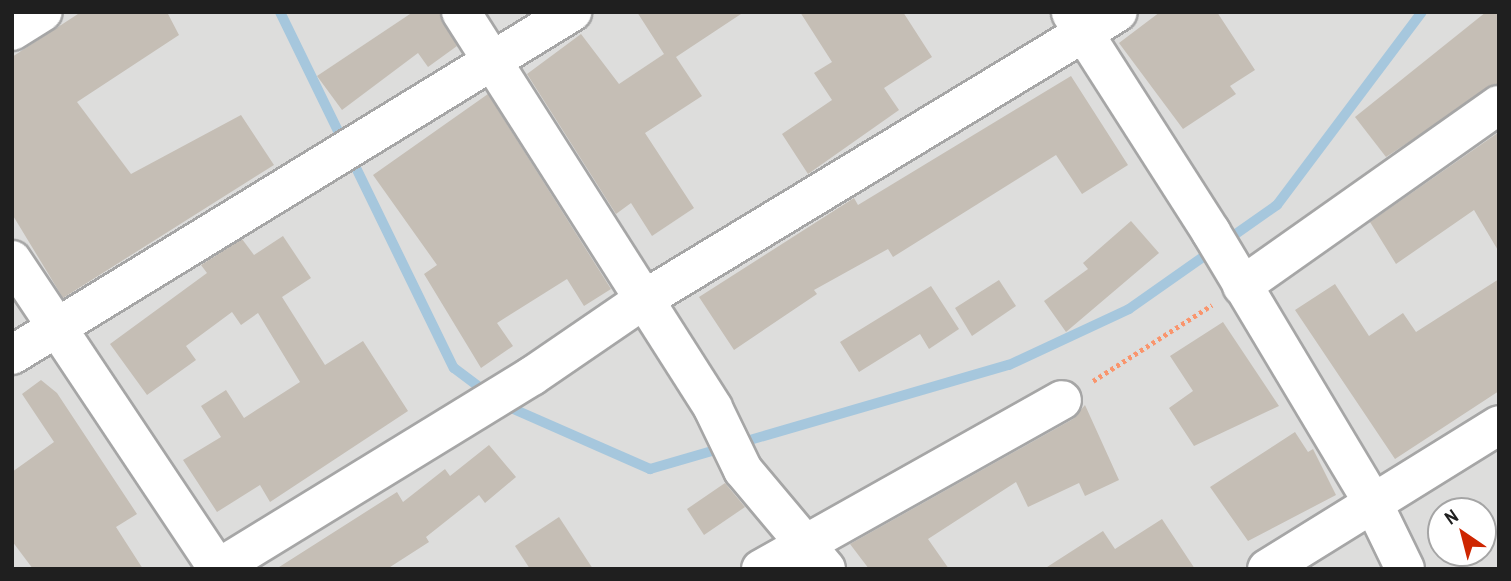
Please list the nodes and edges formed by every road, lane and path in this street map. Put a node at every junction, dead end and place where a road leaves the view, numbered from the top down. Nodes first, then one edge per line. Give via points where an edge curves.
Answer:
1 (43, 12) edge
2 (461, 12) edge
3 (572, 12) edge
4 (1118, 12) edge
5 (1078, 23) edge
6 (12, 31) edge
7 (489, 64) junction
8 (1499, 105) edge
9 (12, 260) edge
10 (1242, 286) junction
11 (643, 300) junction
12 (57, 328) junction
13 (12, 355) edge
14 (1062, 400) joint
15 (1499, 425) edge
16 (1373, 503) junction
17 (817, 555) edge
18 (217, 569) edge
19 (761, 569) edge
20 (1268, 569) edge
21 (1405, 569) edge

1 - 6 street
2 - 7 street
3 - 7 street
4 - 5 street
5 - 10 street
5 - 11 street
7 - 11 street
7 - 12 street
8 - 10 street
9 - 12 street
10 - 14 path
10 - 16 street
11 - 17 street via 713,408 743,470
11 - 18 street via 532,376
12 - 13 street
12 - 18 street
14 - 17 street
15 - 16 street
16 - 20 street
16 - 21 street
17 - 19 street

